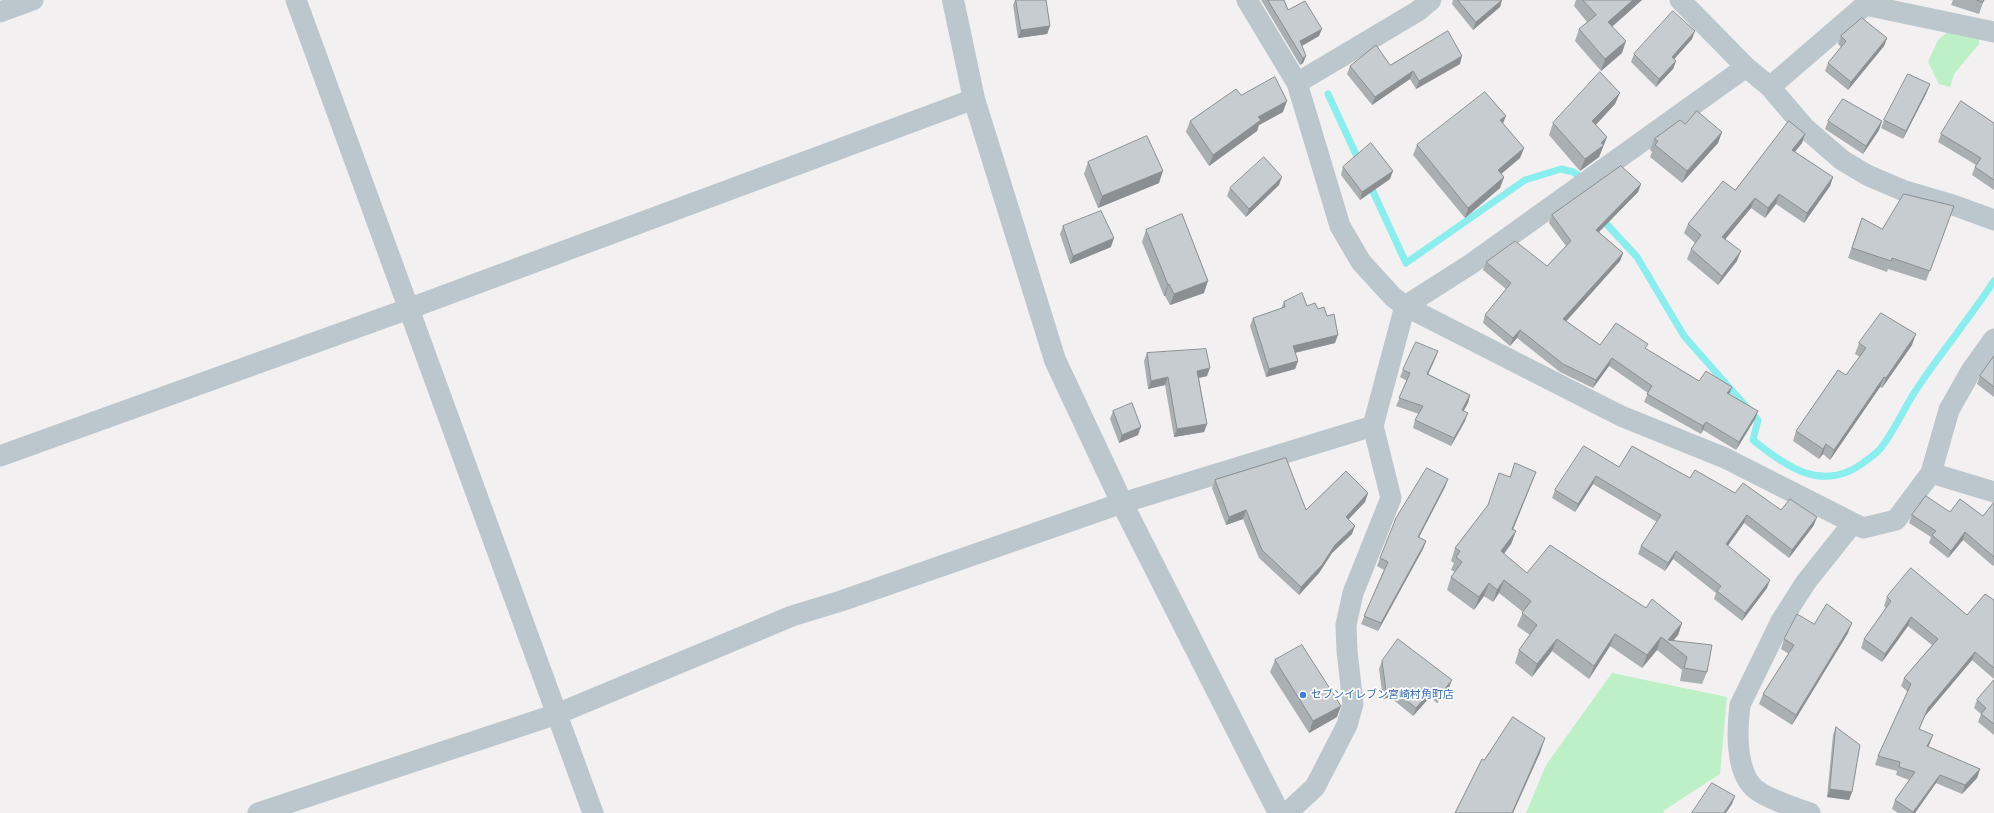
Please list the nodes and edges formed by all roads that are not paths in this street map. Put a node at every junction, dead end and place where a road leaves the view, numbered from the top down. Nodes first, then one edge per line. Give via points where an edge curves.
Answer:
1 (33, 0) edge
2 (296, 0) edge
3 (953, 0) edge
4 (1246, 0) edge
5 (1431, 0) edge
6 (1680, 0) edge
7 (1866, 2) edge
8 (0, 12) edge
9 (1994, 32) edge
10 (1746, 67) junction
11 (1297, 83) junction
12 (1770, 87) junction
13 (974, 99) junction
14 (1994, 220) edge
15 (1405, 306) junction
16 (408, 308) junction
17 (1994, 339) edge
18 (1373, 426) junction
19 (0, 456) edge
20 (1931, 473) junction
21 (1994, 492) edge
22 (1122, 503) junction
23 (1853, 523) junction
24 (557, 714) junction
25 (1798, 811) edge
26 (258, 813) edge
27 (593, 813) edge
28 (1279, 813) edge
29 (1287, 813) edge

1 - 8 street
2 - 16 street
3 - 13 street
4 - 11 street
5 - 11 street via 1418,11
6 - 10 street
7 - 9 street
7 - 12 street
10 - 12 street
10 - 15 street via 1571,194 1471,264
11 - 15 street via 1340,226 1361,262 1393,297
12 - 14 street via 1805,128 1842,160 1867,176
13 - 16 street
13 - 22 street via 1055,360
15 - 18 street
15 - 23 street via 1621,416 1725,458
16 - 19 street
16 - 24 street
17 - 20 street via 1971,371 1949,410
18 - 22 street
18 - 29 street via 1391,498 1353,593 1346,625 1353,704 1347,725 1315,787
20 - 21 street
20 - 23 street via 1896,520 1863,528
22 - 24 street via 792,616
22 - 28 street
23 - 25 street via 1806,582 1780,621 1740,705 1737,736 1740,758 1746,775 1754,787
24 - 26 street
24 - 27 street

